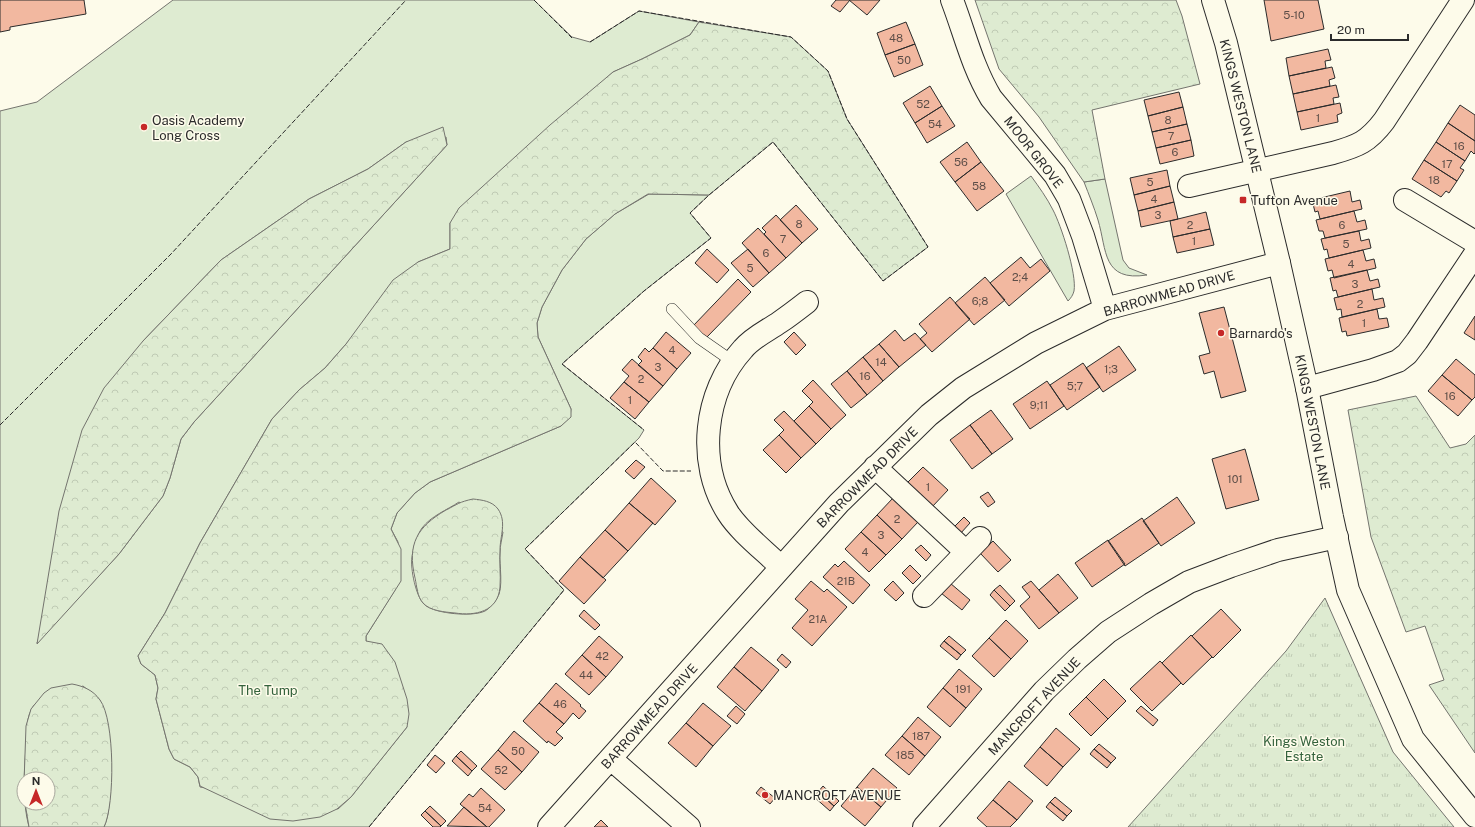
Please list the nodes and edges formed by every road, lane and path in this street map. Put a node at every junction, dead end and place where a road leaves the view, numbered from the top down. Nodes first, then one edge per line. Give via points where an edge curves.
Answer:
1 (952, 0) edge
2 (1213, 0) edge
3 (1463, 0) edge
4 (1257, 171) junction
5 (1190, 186) dead end
6 (1405, 200) dead end
7 (1475, 242) edge
8 (1475, 254) edge
9 (1279, 263) junction
10 (807, 302) dead end
11 (672, 310) dead end
12 (1105, 310) junction
13 (732, 362) junction
14 (1307, 388) junction
15 (875, 467) junction
16 (1337, 537) junction
17 (781, 567) junction
18 (924, 596) dead end
19 (611, 759) junction
20 (1475, 816) edge
21 (549, 827) edge
22 (689, 827) edge
23 (924, 827) edge

1 - 12 street, MOOR GROVE via 975,68 991,98 1055,175 1069,199
2 - 4 street, KINGS WESTON LANE
3 - 4 street via 1384,121 1369,138 1352,148 1333,154
4 - 5 street
4 - 9 street, KINGS WESTON LANE
6 - 7 street
8 - 14 street via 1418,342 1407,354 1398,361
9 - 12 street, BARROWMEAD DRIVE
9 - 14 street, KINGS WESTON LANE
10 - 13 street via 744,347
11 - 13 lane via 699,338
12 - 15 street, BARROWMEAD DRIVE via 1036,343 963,388 929,415
13 - 17 street via 714,399 708,431 715,486 737,525
14 - 16 street, KINGS WESTON LANE
15 - 17 street, BARROWMEAD DRIVE
15 - 18 street via 973,545
16 - 20 street, KINGS WESTON LANE via 1348,590 1413,739
16 - 23 street, MANCROFT AVENUE via 1278,550 1190,582 1108,632 1044,691
17 - 19 street, BARROWMEAD DRIVE
19 - 21 street, BARROWMEAD DRIVE
19 - 22 street

